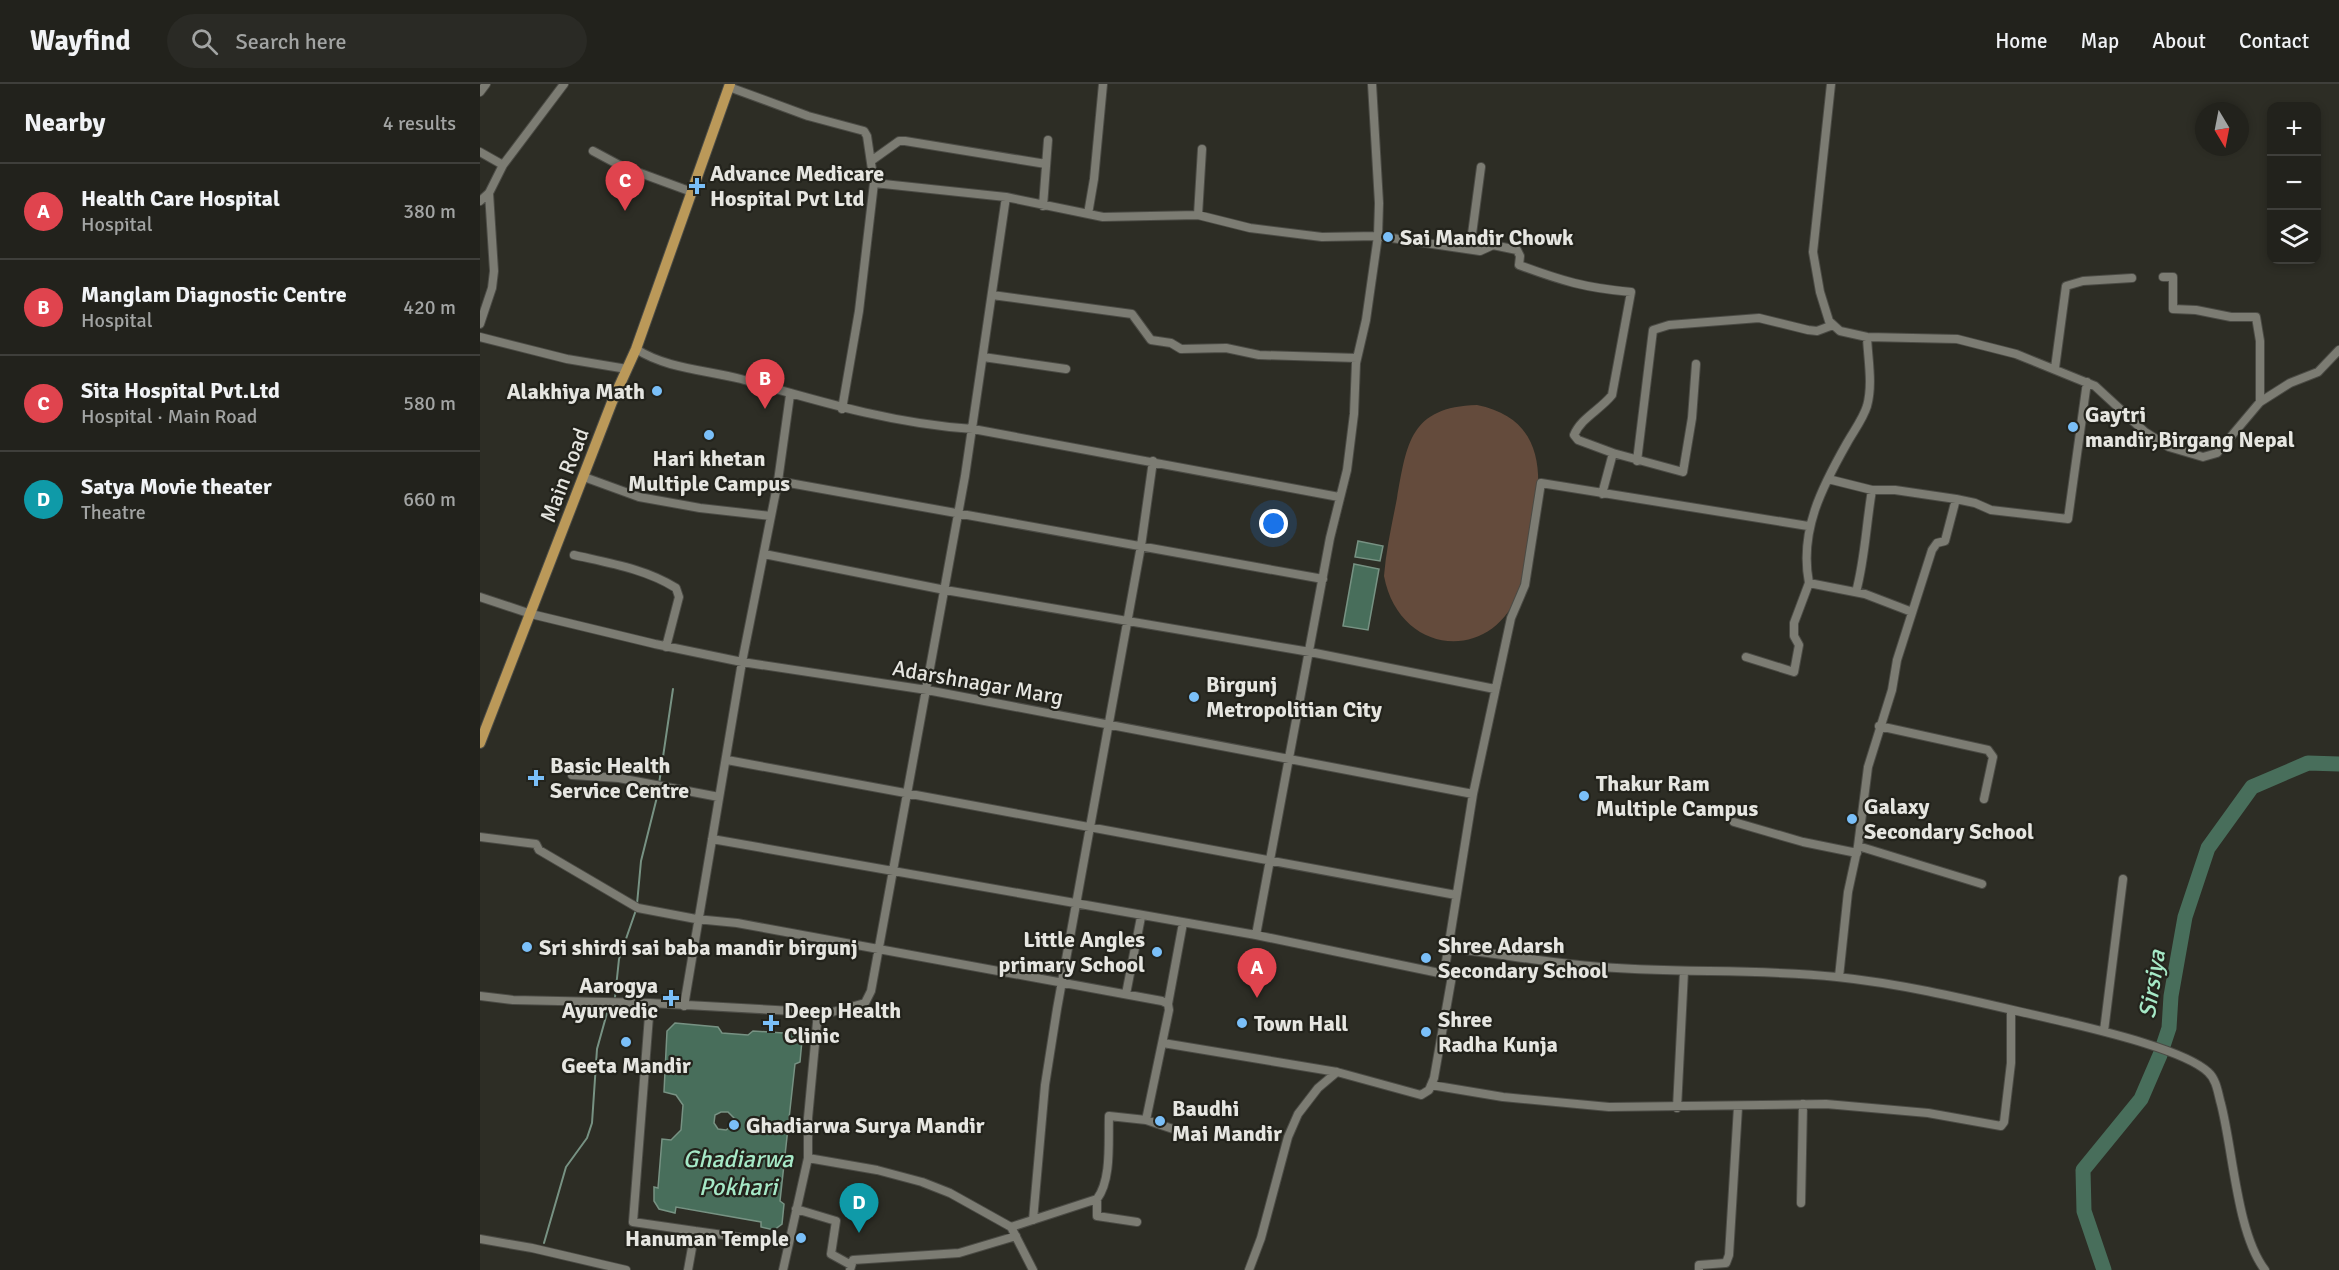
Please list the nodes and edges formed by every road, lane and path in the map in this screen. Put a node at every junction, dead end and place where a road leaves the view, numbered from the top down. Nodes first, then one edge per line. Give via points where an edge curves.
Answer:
1 (486, 84) edge
2 (564, 84) edge
3 (1103, 84) edge
4 (1372, 84) edge
5 (1831, 84) edge
6 (729, 86) edge
7 (480, 92) edge
8 (1048, 140) dead end
9 (1202, 149) dead end
10 (592, 151) dead end
11 (480, 152) edge
12 (871, 161) junction
13 (1046, 164) junction
14 (503, 165) junction
15 (1481, 167) dead end
16 (874, 183) junction
17 (692, 192) junction
18 (489, 193) junction
19 (1006, 197) junction
20 (480, 201) edge
21 (1043, 207) junction
22 (1088, 214) junction
23 (1198, 215) junction
24 (1378, 236) junction
25 (1470, 249) junction
26 (2163, 277) dead end
27 (2132, 278) dead end
28 (992, 295) junction
29 (480, 324) edge
30 (1833, 325) junction
31 (480, 337) edge
32 (1867, 337) junction
33 (636, 349) junction
34 (2339, 350) edge
35 (983, 357) junction
36 (1357, 358) junction
37 (1696, 364) dead end
38 (2055, 368) junction
39 (627, 369) junction
40 (1066, 369) dead end
41 (2087, 382) junction
42 (790, 395) junction
43 (2260, 402) junction
44 (842, 409) junction
45 (973, 429) junction
46 (1613, 453) junction
47 (1153, 461) junction
48 (1637, 461) junction
49 (584, 477) junction
50 (1828, 479) junction
51 (778, 481) junction
52 (1872, 490) junction
53 (1602, 494) junction
54 (1339, 497) junction
55 (1956, 499) junction
56 (958, 512) junction
57 (771, 516) junction
58 (1808, 526) junction
59 (1141, 546) junction
60 (764, 554) junction
61 (574, 555) dead end
62 (1323, 579) junction
63 (1809, 583) junction
64 (945, 590) junction
65 (1856, 592) junction
66 (480, 597) edge
67 (1912, 612) junction
68 (531, 614) junction
69 (1127, 622) junction
70 (666, 647) junction
71 (1310, 652) junction
72 (1746, 657) dead end
73 (742, 662) junction
74 (1495, 689) junction
75 (927, 690) junction
76 (1108, 724) junction
77 (1879, 726) junction
78 (480, 743) edge
79 (1291, 759) junction
80 (727, 760) junction
81 (572, 775) dead end
82 (908, 793) junction
83 (1473, 794) junction
84 (719, 797) junction
85 (1984, 799) dead end
86 (1734, 822) dead end
87 (1090, 827) junction
88 (480, 837) edge
89 (712, 839) junction
90 (1857, 850) junction
91 (1272, 860) junction
92 (894, 871) junction
93 (2123, 879) dead end
94 (1982, 884) dead end
95 (1456, 895) junction
96 (1075, 904) junction
97 (1141, 916) junction
98 (696, 920) junction
99 (1183, 923) junction
100 (1256, 935) junction
101 (880, 948) junction
102 (1448, 948) junction
103 (1684, 970) junction
104 (1444, 974) junction
105 (1839, 977) junction
106 (1062, 982) junction
107 (1126, 994) junction
108 (480, 996) edge
109 (650, 1003) junction
110 (1168, 1004) junction
111 (684, 1006) junction
112 (2011, 1010) junction
113 (818, 1012) junction
114 (2104, 1031) junction
115 (1163, 1044) junction
116 (1336, 1072) junction
117 (1431, 1085) junction
118 (1803, 1104) junction
119 (1738, 1107) junction
120 (1677, 1108) junction
121 (1146, 1120) junction
122 (1173, 1129) dead end
123 (808, 1158) junction
124 (1097, 1199) junction
125 (1801, 1203) dead end
126 (796, 1209) junction
127 (1033, 1220) junction
128 (1137, 1221) dead end
129 (1011, 1227) junction
130 (695, 1231) junction
131 (1016, 1236) junction
132 (480, 1239) edge
133 (787, 1245) junction
134 (851, 1267) edge
135 (626, 1270) edge
136 (688, 1270) edge
137 (783, 1270) edge
138 (1033, 1270) edge
139 (1249, 1270) edge
140 (1699, 1270) edge
141 (2265, 1270) edge

1 - 7 street
2 - 14 street
3 - 22 street
4 - 24 street
5 - 30 street via 1813,252 1820,292
6 - 12 street via 808,116 864,131
6 - 17 main road, Main Road
8 - 13 street
9 - 23 street
10 - 17 street
11 - 14 street
12 - 13 street via 899,141 905,141
12 - 16 street
13 - 21 street
14 - 18 street
15 - 25 street
16 - 19 street
16 - 44 street via 859,311
17 - 33 main road, Main Road
18 - 20 street
18 - 29 street via 494,271
19 - 21 street
19 - 28 street
21 - 22 street
22 - 23 street
23 - 24 street via 1250,228 1322,237
24 - 25 street
24 - 36 street
25 - 46 street via 1480,251 1493,245 1517,250 1519,265 1561,281 1586,288 1631,292 1612,395 1574,435
26 - 43 street via 2173,277 2173,309 2256,317
27 - 38 street via 2066,286
28 - 35 street
28 - 36 street via 1132,314 1150,340 1181,349 1226,348 1259,355
30 - 32 street via 1840,331
30 - 48 street via 1817,331 1759,318 1669,325 1653,330
31 - 39 street
32 - 38 street via 1957,339
32 - 50 street via 1871,387 1866,409
33 - 39 main road, Main Road
33 - 42 street via 679,365 739,378
34 - 43 street via 2318,372 2290,383
35 - 40 street
35 - 45 street
36 - 54 street via 1350,447
37 - 48 street via 1683,472
38 - 41 street
39 - 49 main road, Main Road
41 - 43 street via 2145,432 2169,447 2203,457 2217,453
41 - 55 street via 2068,519 1991,510
42 - 44 street
42 - 51 street
44 - 45 street via 938,427
45 - 47 street
45 - 56 street
46 - 48 street
46 - 53 street
47 - 54 street
47 - 59 street
49 - 57 street via 639,497
49 - 68 main road, Main Road
50 - 52 street
50 - 58 street
51 - 56 street
51 - 57 street
52 - 55 street
52 - 65 street
53 - 58 street
53 - 74 street via 1541,483 1525,585 1511,618
54 - 62 street
55 - 67 street via 1945,541 1932,550
56 - 59 street
56 - 64 street
57 - 60 street
58 - 63 street
59 - 62 street
59 - 69 street
60 - 64 street
60 - 73 street
61 - 70 street via 640,571 676,588 679,597
62 - 71 street
63 - 65 street
63 - 72 street via 1794,623 1798,645 1794,672
64 - 69 street
64 - 75 street
65 - 67 street
66 - 68 street, Adarshnagar Marg
67 - 77 street
68 - 70 street, Adarshnagar Marg
68 - 78 main road, Main Road
69 - 71 street
69 - 76 street
70 - 73 street, Adarshnagar Marg
71 - 74 street
71 - 79 street
73 - 75 street, Adarshnagar Marg
73 - 80 street
74 - 83 street
75 - 76 street, Adarshnagar Marg
75 - 82 street
76 - 79 street, Adarshnagar Marg
76 - 87 street
77 - 85 street via 1988,750 1992,757
77 - 90 street via 1868,767
79 - 83 street, Adarshnagar Marg
79 - 91 street
80 - 82 street
80 - 84 street
81 - 84 street via 619,778
82 - 87 street
82 - 92 street
83 - 95 street
84 - 89 street
86 - 90 street via 1803,842
87 - 91 street
87 - 96 street
88 - 98 street via 536,844 539,850 635,907
89 - 92 street
89 - 98 street
90 - 94 street
90 - 105 street
91 - 95 street
91 - 100 street
92 - 96 street
92 - 101 street
93 - 114 street
95 - 102 street
96 - 97 street
96 - 106 street
97 - 99 street
97 - 107 street
98 - 101 street via 737,922
98 - 111 street
99 - 100 street
99 - 110 street
100 - 104 street
101 - 106 street
101 - 113 street via 865,1003 829,1013
102 - 103 street via 1590,966
102 - 104 street
103 - 105 street via 1780,971
103 - 120 street
104 - 117 street via 1452,976
105 - 112 street
106 - 107 street
106 - 127 street via 1045,1085
107 - 110 street
108 - 109 street
109 - 111 street
109 - 130 street via 633,1222
110 - 115 street
111 - 113 street
112 - 114 street
112 - 118 street via 2011,1063 2001,1126 1928,1113
113 - 123 street
114 - 141 street via 2183,1058 2214,1078 2246,1230
115 - 116 street
115 - 121 street
116 - 117 street via 1420,1095
116 - 139 street via 1298,1114
117 - 120 street via 1597,1106
118 - 119 street
118 - 125 street
119 - 120 street
119 - 140 street via 1729,1255 1726,1263 1699,1265
121 - 122 street
121 - 124 street via 1109,1116 1106,1171
123 - 126 street
123 - 129 street via 922,1182
124 - 127 street
124 - 128 street via 1097,1216
126 - 133 street
126 - 134 street via 836,1221 831,1254
127 - 129 street
129 - 131 street
130 - 133 street
130 - 136 street
131 - 134 street via 958,1253 853,1260
131 - 138 street
132 - 135 street
133 - 137 street

